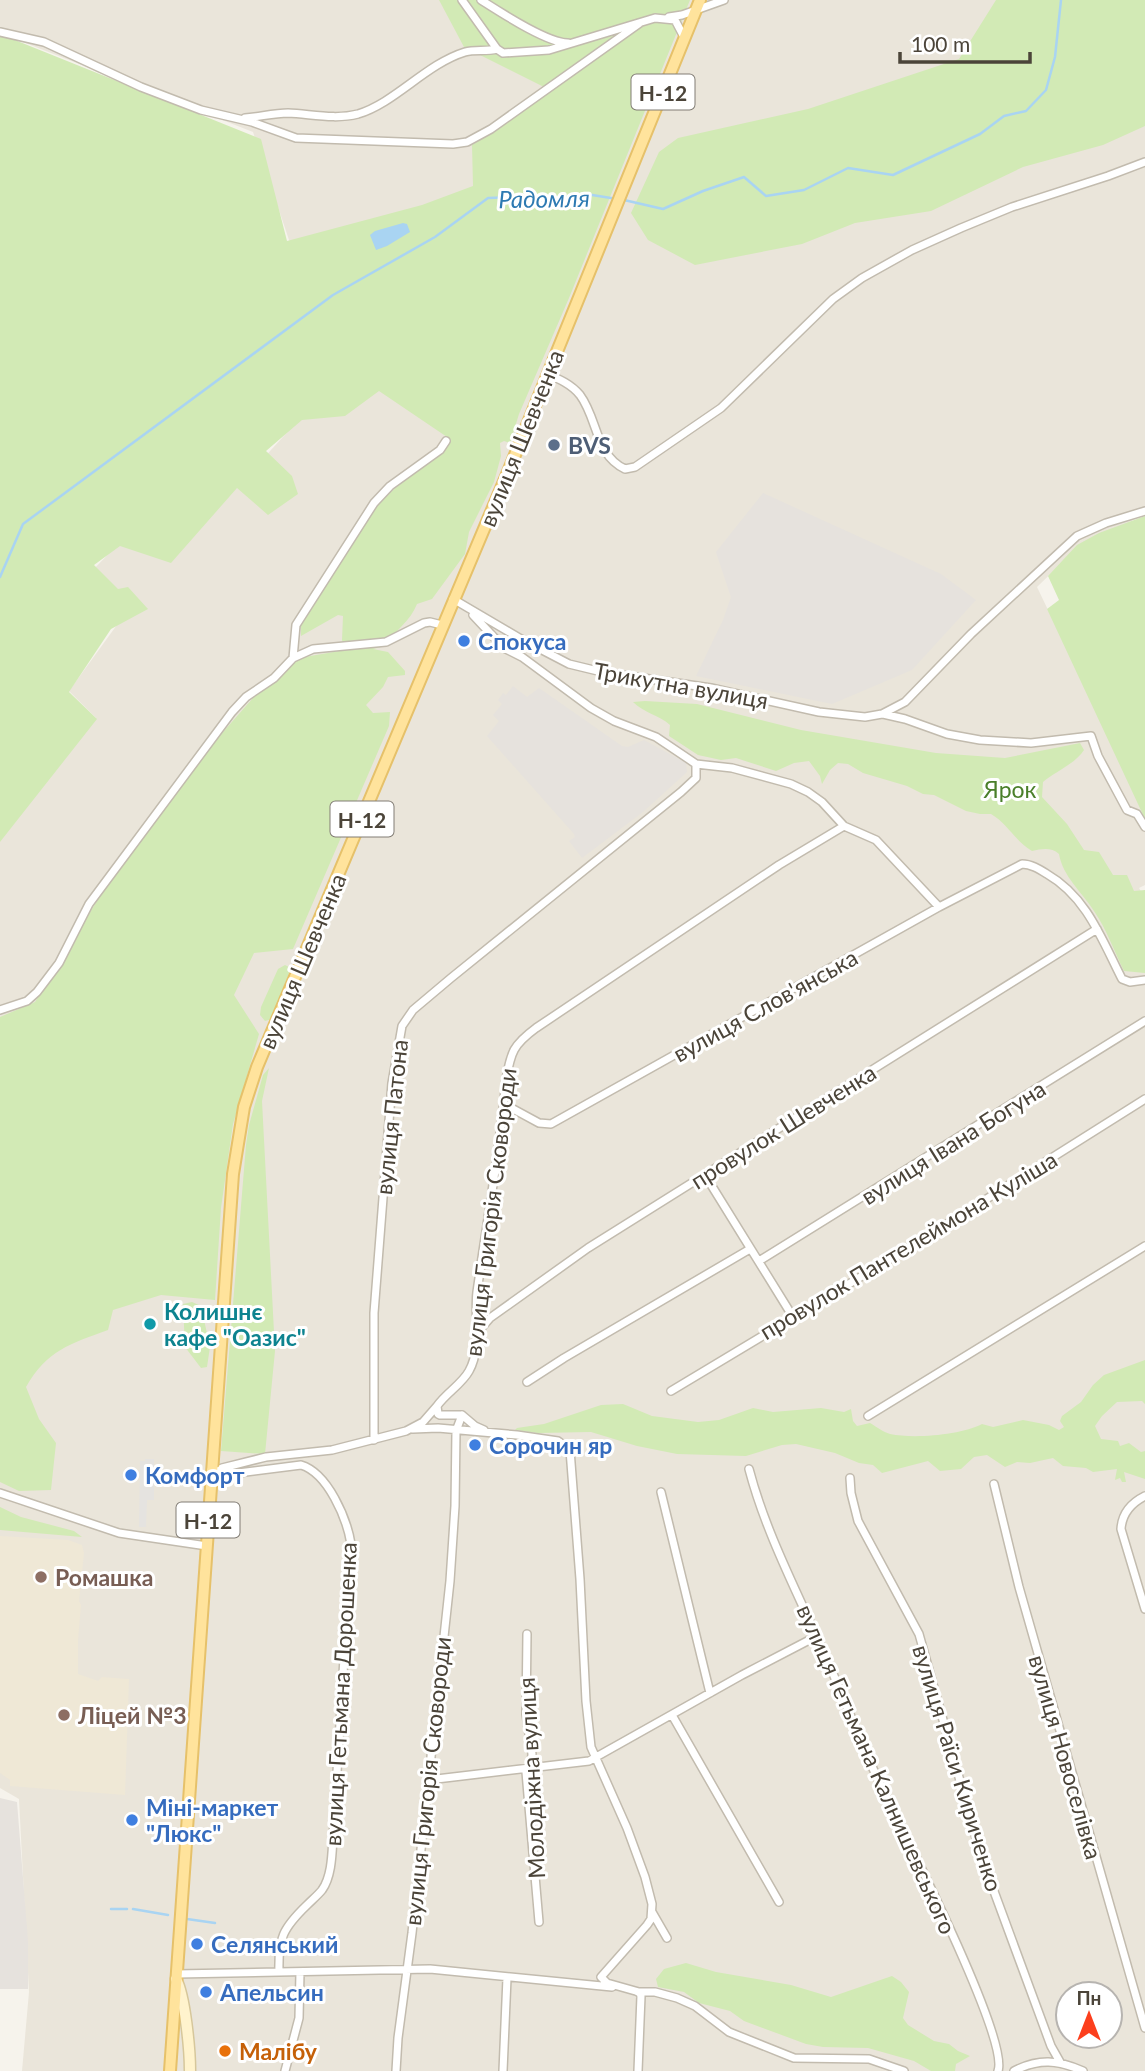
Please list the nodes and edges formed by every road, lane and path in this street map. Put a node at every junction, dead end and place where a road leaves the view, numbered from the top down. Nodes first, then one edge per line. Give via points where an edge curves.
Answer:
1 (462, 0) edge
2 (481, 0) edge
3 (724, 0) edge
4 (699, 4) edge
5 (665, 18) junction
6 (640, 23) junction
7 (0, 32) edge
8 (685, 40) junction
9 (579, 42) junction
10 (497, 49) junction
11 (237, 119) junction
12 (1145, 162) edge
13 (547, 374) junction
14 (446, 441) dead end
15 (1145, 511) edge
16 (453, 599) junction
17 (442, 625) junction
18 (293, 658) junction
19 (882, 714) junction
20 (696, 764) junction
21 (844, 826) junction
22 (1145, 827) edge
23 (939, 907) junction
24 (1097, 929) junction
25 (1145, 980) edge
26 (0, 1010) edge
27 (1145, 1021) edge
28 (1145, 1099) edge
29 (504, 1104) junction
30 (705, 1175) junction
31 (1145, 1246) edge
32 (750, 1249) junction
33 (759, 1261) junction
34 (793, 1317) junction
35 (476, 1334) junction
36 (527, 1382) dead end
37 (671, 1391) dead end
38 (437, 1406) junction
39 (462, 1415) junction
40 (868, 1416) dead end
41 (413, 1429) junction
42 (456, 1431) junction
43 (502, 1434) junction
44 (374, 1440) junction
45 (749, 1469) dead end
46 (211, 1470) junction
47 (850, 1478) dead end
48 (994, 1484) dead end
49 (661, 1492) dead end
50 (0, 1493) edge
51 (1145, 1496) edge
52 (207, 1546) junction
53 (1145, 1609) edge
54 (527, 1634) dead end
55 (817, 1636) junction
56 (710, 1693) junction
57 (672, 1716) junction
58 (594, 1756) junction
59 (531, 1766) junction
60 (428, 1780) junction
61 (779, 1902) dead end
62 (652, 1912) junction
63 (539, 1922) dead end
64 (667, 1938) dead end
65 (407, 1969) junction
66 (279, 1972) junction
67 (300, 1972) junction
68 (176, 1976) junction
69 (507, 1978) junction
70 (639, 1992) junction
71 (1145, 2028) edge
72 (1064, 2066) edge
73 (170, 2071) edge
74 (190, 2071) edge
75 (285, 2071) edge
76 (396, 2071) edge
77 (503, 2071) edge
78 (638, 2071) edge
79 (904, 2071) edge
80 (998, 2071) edge
81 (1014, 2071) edge
82 (1083, 2071) edge

1 - 10 street
2 - 9 street via 542,36
3 - 4 street
4 - 5 street via 682,15
4 - 8 main road, вулиця Шевченка / Н-12
5 - 6 street
5 - 8 street via 679,23
6 - 9 street
6 - 11 street via 467,142 306,139
7 - 11 street via 44,42 141,87
8 - 13 main road, вулиця Шевченка / Н-12
9 - 10 street via 527,53
10 - 11 street via 465,52 356,114
12 - 13 street via 1012,207 912,250 862,278 833,299 721,408 635,467 625,469 614,463 580,396 569,384
13 - 16 main road, вулиця Шевченка / Н-12
14 - 18 street via 374,503 296,625
15 - 19 street, Трикутна вулиця via 1076,537 905,702
16 - 17 main road, вулиця Шевченка / Н-12
16 - 19 street, Трикутна вулиця via 569,664 838,715 865,718
16 - 20 street via 504,648 591,708 656,737
17 - 18 street via 430,622 386,642 313,649
17 - 46 main road, вулиця Шевченка / Н-12 via 244,1107 233,1174
18 - 26 street via 232,712 89,904 59,964 37,992 27,1001
19 - 22 street, Трикутна вулиця via 980,740 1031,743 1091,736 1127,810 1137,814
20 - 21 street via 732,768 800,787
20 - 44 street, вулиця Патона via 696,778 681,792 413,1010 402,1026 392,1083 374,1313
21 - 23 street via 876,840
21 - 29 street, вулиця Григорія Сковороди via 521,1039 510,1056
23 - 24 street, вулиця Слов'янська via 1027,864 1065,887
23 - 29 street, вулиця Слов'янська via 551,1124 539,1123
24 - 25 street via 1122,979
24 - 30 street, провулок Шевченка
27 - 33 street, вулиця Івана Богуна
28 - 34 street, провулок Пантелеймона Куліша
29 - 35 street, вулиця Григорія Сковороди via 477,1292
30 - 32 street
30 - 35 street, провулок Шевченка via 577,1256 490,1318
31 - 40 street
32 - 33 street
32 - 36 street
33 - 34 street
34 - 37 street, провулок Пантелеймона Куліша
35 - 38 street, вулиця Григорія Сковороди via 469,1372
38 - 39 street via 440,1415
38 - 41 street, вулиця Григорія Сковороди
39 - 42 street, вулиця Григорія Сковороди
39 - 43 street via 475,1426
41 - 42 street
41 - 44 street
42 - 43 street
42 - 60 street, вулиця Григорія Сковороди via 451,1562
43 - 58 street via 558,1441 570,1450 586,1701
44 - 46 street
45 - 55 street, вулиця Гетьмана Калнишевського via 764,1516
46 - 52 main road, вулиця Шевченка / Н-12
46 - 66 street, вулиця Гетьмана Дорошенка via 238,1473 309,1467 344,1516 351,1544 329,1870 322,1890 282,1933
47 - 72 street, вулиця Раїси Кириченко via 858,1521 919,1634 981,1856 1051,2046
48 - 71 street, вулиця Новоселівка via 1018,1587
49 - 56 street
50 - 52 street via 119,1533
51 - 53 street via 1128,1509 1121,1529
52 - 68 main road, вулиця Шевченка / Н-12
54 - 59 street, Молодіжна вулиця via 525,1696
55 - 56 street
55 - 80 street, вулиця Гетьмана Калнишевського via 968,1969 997,2047
56 - 57 street
57 - 58 street
57 - 61 street
58 - 59 street via 589,1761
58 - 62 street via 627,1828
59 - 60 street
59 - 63 street, Молодіжна вулиця via 526,1772
60 - 65 street, вулиця Григорія Сковороди
62 - 64 street
62 - 70 street via 642,1933 601,1977
65 - 67 street
65 - 69 street
65 - 76 street, вулиця Григорія Сковороди
66 - 67 street
66 - 68 street
67 - 75 street via 299,2018
68 - 73 main road, вулиця Шевченка / Н-12
68 - 74 main road, вулиця Шевченка
69 - 70 street
69 - 77 street
70 - 78 street
70 - 79 street via 677,1997 729,2032 794,2057 869,2059
72 - 81 street via 1036,2062
72 - 82 street

